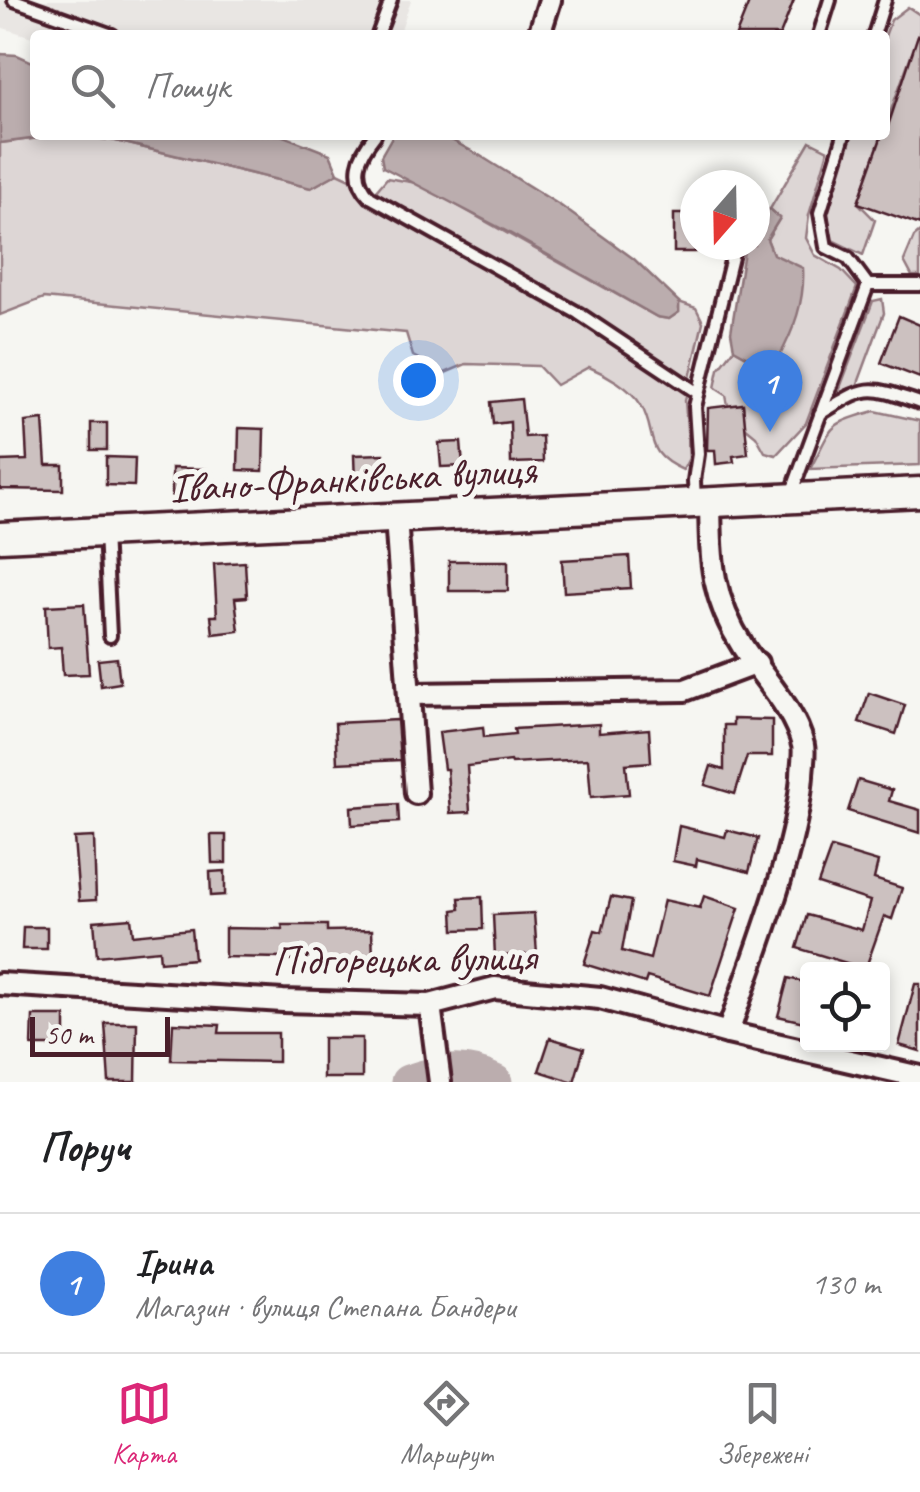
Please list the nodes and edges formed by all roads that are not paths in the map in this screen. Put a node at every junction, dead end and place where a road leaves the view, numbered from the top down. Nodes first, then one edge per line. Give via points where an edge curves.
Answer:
1 (14, 0) edge
2 (391, 0) edge
3 (550, 0) edge
4 (830, 0) edge
5 (885, 0) edge
6 (98, 30) edge
7 (380, 30) edge
8 (541, 30) edge
9 (821, 30) edge
10 (876, 30) edge
11 (372, 140) edge
12 (842, 140) edge
13 (731, 260) edge
14 (920, 285) edge
15 (868, 286) junction
16 (698, 393) junction
17 (920, 403) edge
18 (820, 414) junction
19 (920, 492) edge
20 (789, 498) junction
21 (702, 501) junction
22 (396, 518) junction
23 (104, 531) junction
24 (0, 537) edge
25 (110, 636) dead end
26 (757, 663) junction
27 (410, 694) junction
28 (416, 793) dead end
29 (0, 984) edge
30 (430, 1005) junction
31 (728, 1034) junction
32 (920, 1077) edge
33 (440, 1082) edge

1 - 6 lane
2 - 7 lane
3 - 8 street
4 - 9 lane
5 - 10 lane
11 - 16 lane via 357,172 370,196 578,313
12 - 15 lane via 820,213 826,247 848,258
13 - 16 lane
14 - 15 lane
15 - 18 lane
16 - 21 lane via 694,481
17 - 18 lane via 875,387
18 - 20 lane
19 - 20 main road, Івано-Франківська вулиця
20 - 21 main road, Івано-Франківська вулиця
21 - 22 main road, Івано-Франківська вулиця
21 - 26 street via 716,589
22 - 23 main road, Івано-Франківська вулиця
22 - 27 street
23 - 24 main road, Івано-Франківська вулиця
23 - 25 lane
26 - 27 street via 685,690
26 - 31 street via 804,747 800,798
27 - 28 street
29 - 30 street, Підгорецька вулиця
30 - 31 street, Підгорецька вулиця via 495,988 565,994
30 - 33 street
31 - 32 street, Підгорецька вулиця

